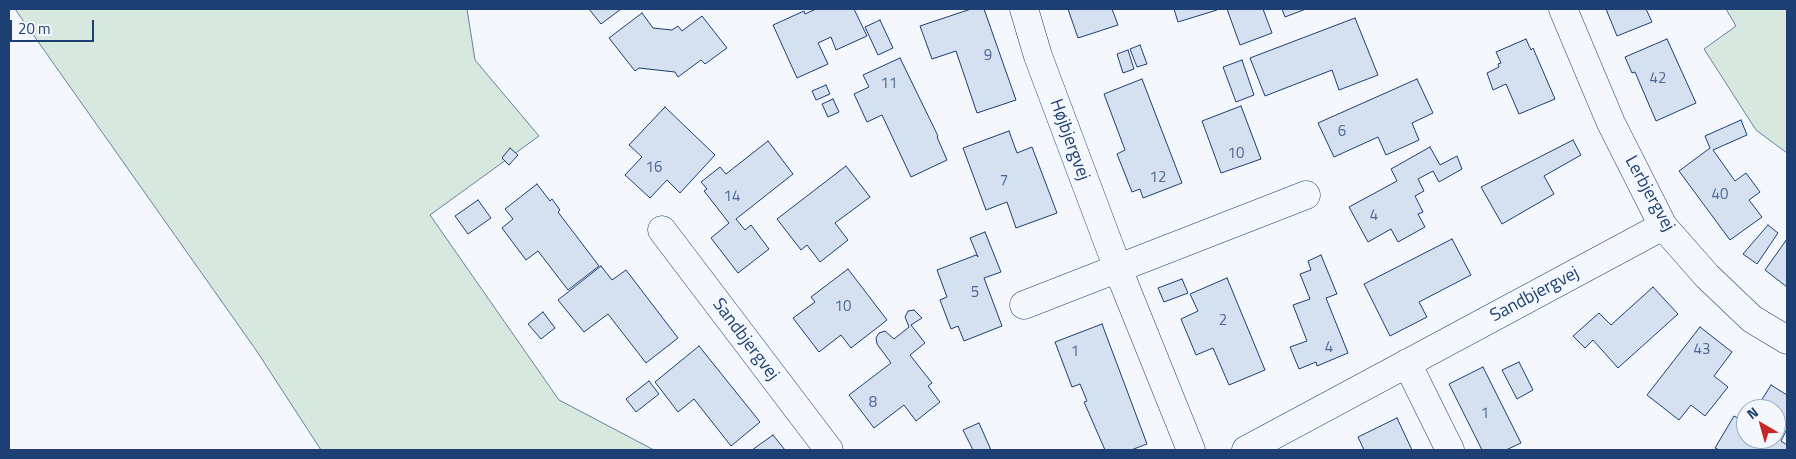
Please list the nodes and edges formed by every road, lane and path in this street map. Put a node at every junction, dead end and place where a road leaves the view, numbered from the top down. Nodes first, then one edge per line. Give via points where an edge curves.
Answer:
1 (1024, 9) edge
2 (1563, 9) edge
3 (1306, 195) dead end
4 (1663, 226) junction
5 (662, 230) dead end
6 (1118, 269) junction
7 (1024, 305) dead end
8 (1787, 340) edge
9 (1407, 363) junction
10 (829, 450) edge
11 (1191, 450) edge
12 (1246, 450) edge
13 (1450, 450) edge

1 - 6 street, Højbjergvej via 1038,56
2 - 4 street, Lerbjergvej via 1611,124
3 - 6 street
4 - 8 street, Lerbjergvej via 1707,276 1752,319
4 - 9 street, Sandbjergvej
5 - 10 street, Sandbjergvej
6 - 7 street
6 - 11 street, Højbjergvej
9 - 12 street, Sandbjergvej
9 - 13 street

